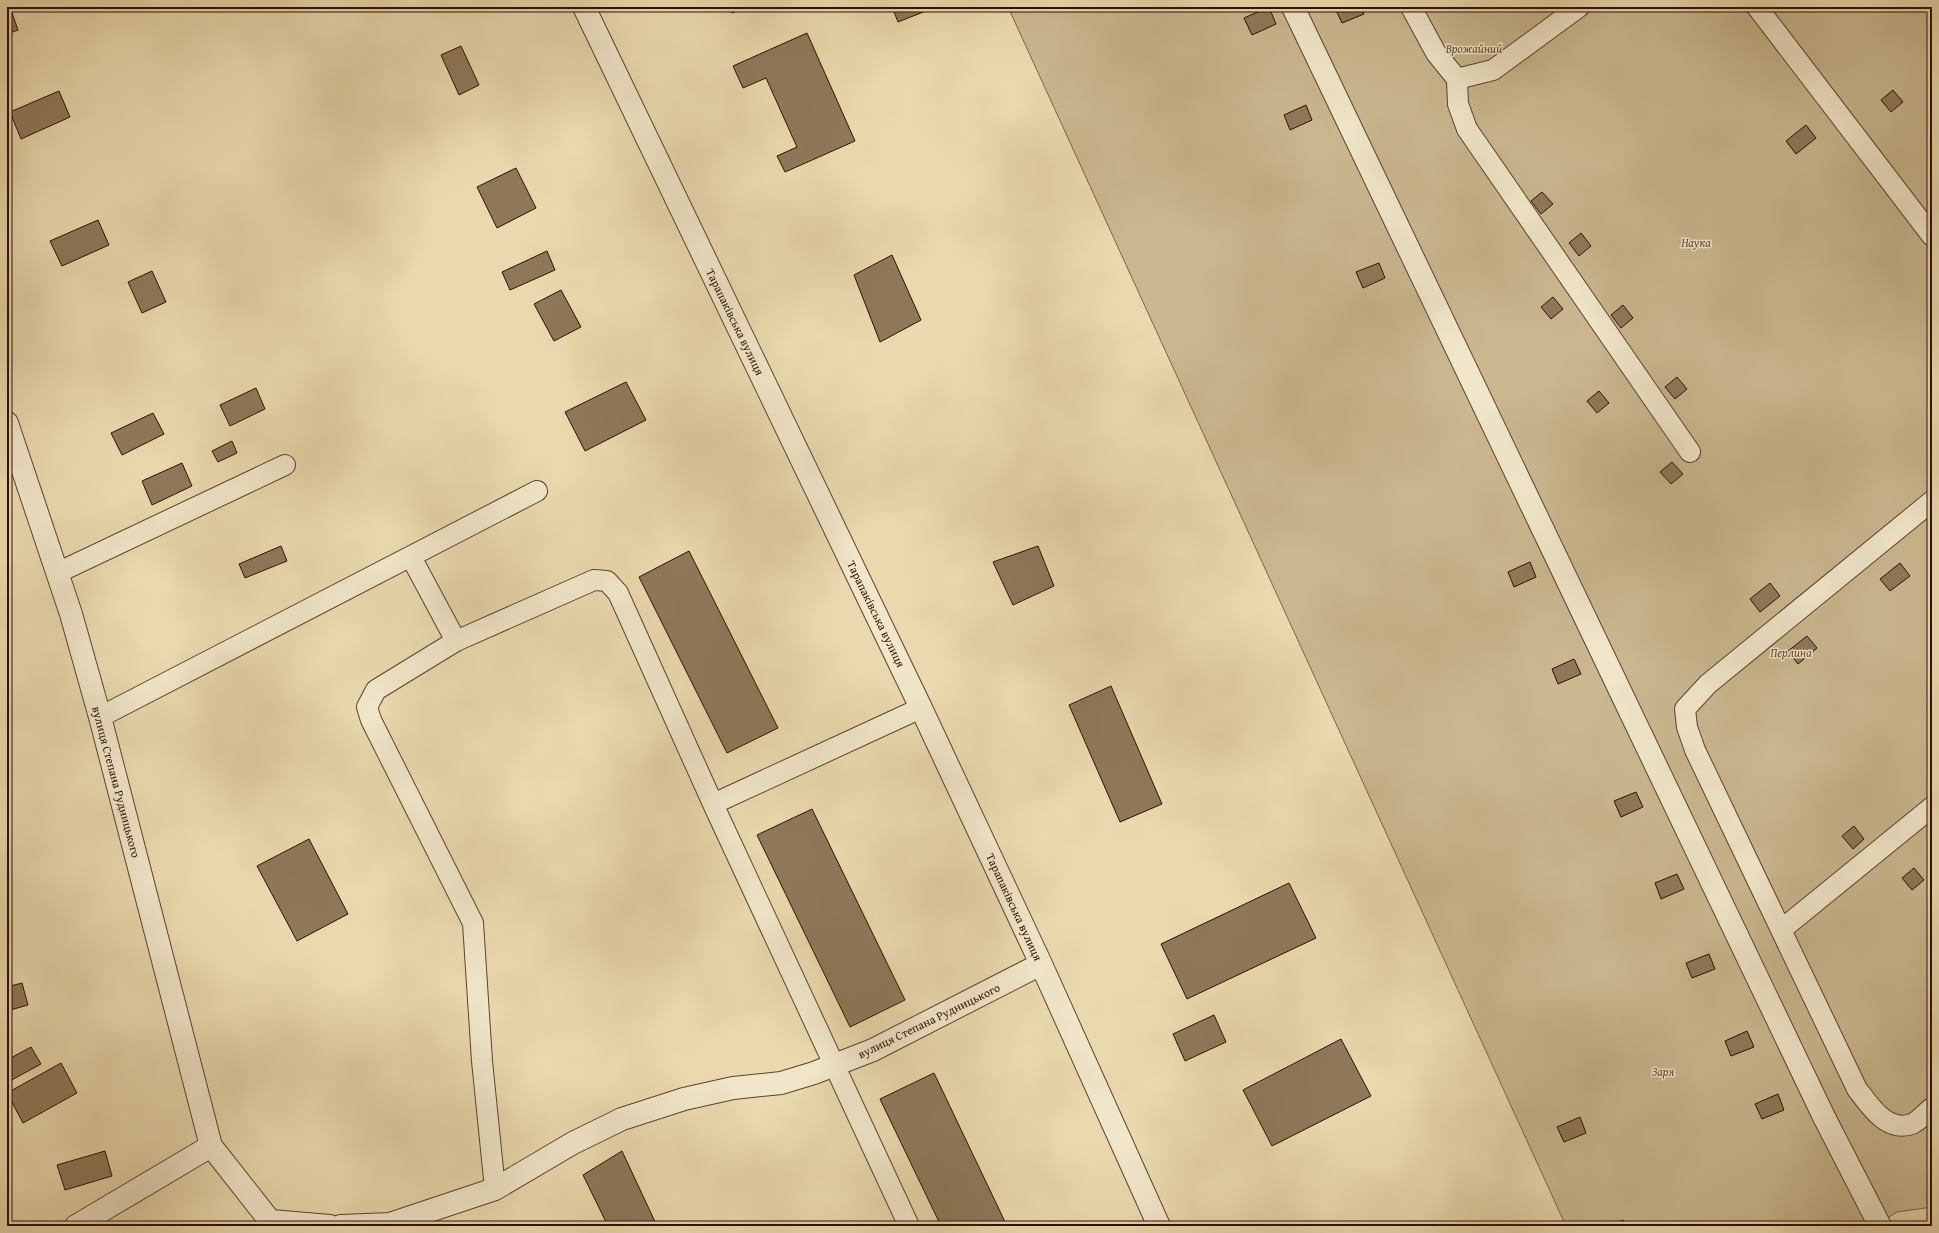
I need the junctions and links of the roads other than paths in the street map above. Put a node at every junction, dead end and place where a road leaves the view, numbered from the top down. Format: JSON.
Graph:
{"nodes":[{"id":1,"x":1293,"y":7,"type":"edge"},
{"id":2,"x":1411,"y":7,"type":"edge"},
{"id":3,"x":1579,"y":7,"type":"edge"},
{"id":4,"x":1757,"y":7,"type":"edge"},
{"id":5,"x":590,"y":9,"type":"edge"},
{"id":6,"x":1458,"y":78,"type":"junction"},
{"id":7,"x":1932,"y":236,"type":"edge"},
{"id":8,"x":7,"y":423,"type":"edge"},
{"id":9,"x":1690,"y":452,"type":"dead end"},
{"id":10,"x":285,"y":465,"type":"dead end"},
{"id":11,"x":537,"y":491,"type":"dead end"},
{"id":12,"x":1932,"y":501,"type":"edge"},
{"id":13,"x":411,"y":557,"type":"junction"},
{"id":14,"x":57,"y":573,"type":"junction"},
{"id":15,"x":456,"y":641,"type":"junction"},
{"id":16,"x":921,"y":708,"type":"junction"},
{"id":17,"x":100,"y":717,"type":"junction"},
{"id":18,"x":713,"y":804,"type":"junction"},
{"id":19,"x":1932,"y":808,"type":"edge"},
{"id":20,"x":1781,"y":930,"type":"junction"},
{"id":21,"x":1040,"y":964,"type":"junction"},
{"id":22,"x":834,"y":1066,"type":"junction"},
{"id":23,"x":1932,"y":1108,"type":"edge"},
{"id":24,"x":211,"y":1146,"type":"junction"},
{"id":25,"x":495,"y":1188,"type":"junction"},
{"id":26,"x":272,"y":1223,"type":"edge"},
{"id":27,"x":76,"y":1226,"type":"edge"},
{"id":28,"x":330,"y":1226,"type":"edge"},
{"id":29,"x":341,"y":1226,"type":"edge"},
{"id":30,"x":909,"y":1226,"type":"edge"},
{"id":31,"x":1159,"y":1226,"type":"edge"},
{"id":32,"x":1880,"y":1226,"type":"edge"}],
"edges":[{"from":1,"to":32,"type":"street"},
{"from":2,"to":6,"type":"lane"},
{"from":3,"to":6,"type":"lane"},
{"from":4,"to":7,"type":"lane"},
{"from":5,"to":16,"type":"street","name":"Тарапаківська вулиця"},
{"from":6,"to":9,"type":"lane"},
{"from":8,"to":14,"type":"street","name":"вулиця Степана Рудницького"},
{"from":10,"to":14,"type":"lane"},
{"from":11,"to":13,"type":"lane"},
{"from":12,"to":20,"type":"lane"},
{"from":13,"to":15,"type":"lane"},
{"from":13,"to":17,"type":"lane"},
{"from":14,"to":17,"type":"street","name":"вулиця Степана Рудницького"},
{"from":15,"to":18,"type":"lane"},
{"from":15,"to":25,"type":"lane"},
{"from":16,"to":18,"type":"lane"},
{"from":16,"to":21,"type":"street","name":"Тарапаківська вулиця"},
{"from":17,"to":24,"type":"street","name":"вулиця Степана Рудницького"},
{"from":18,"to":22,"type":"lane"},
{"from":19,"to":20,"type":"lane"},
{"from":20,"to":23,"type":"lane"},
{"from":21,"to":22,"type":"street","name":"вулиця Степана Рудницького"},
{"from":21,"to":31,"type":"street","name":"Тарапаківська вулиця"},
{"from":22,"to":25,"type":"street","name":"вулиця Степана Рудницького"},
{"from":22,"to":30,"type":"lane"},
{"from":24,"to":26,"type":"street","name":"вулиця Степана Рудницького"},
{"from":24,"to":27,"type":"street"},
{"from":25,"to":29,"type":"street","name":"вулиця Степана Рудницького"},
{"from":26,"to":28,"type":"street","name":"вулиця Степана Рудницького"}]}
